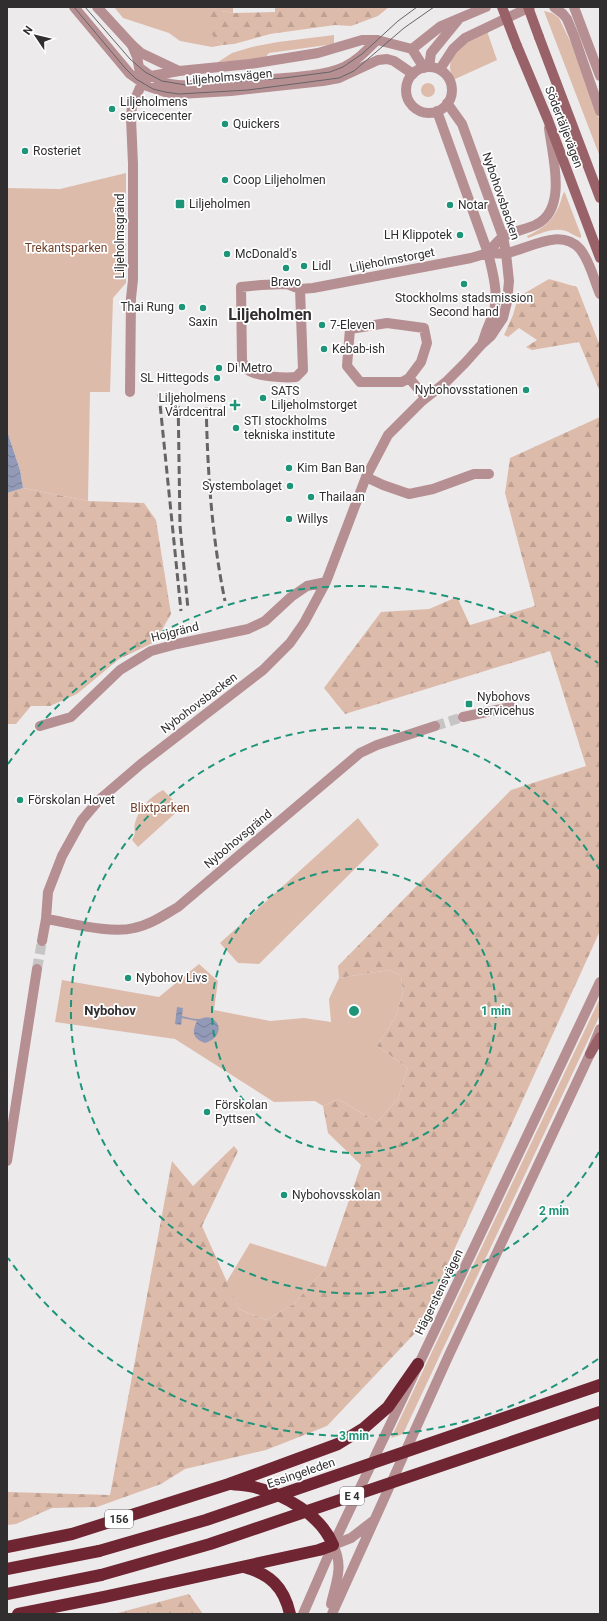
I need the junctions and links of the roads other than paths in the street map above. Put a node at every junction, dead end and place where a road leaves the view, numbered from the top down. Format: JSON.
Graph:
{"nodes":[{"id":1,"x":74,"y":7,"type":"edge"},
{"id":2,"x":486,"y":7,"type":"edge"},
{"id":3,"x":502,"y":7,"type":"edge"},
{"id":4,"x":529,"y":7,"type":"edge"},
{"id":5,"x":554,"y":7,"type":"edge"},
{"id":6,"x":574,"y":7,"type":"edge"},
{"id":7,"x":99,"y":8,"type":"edge"},
{"id":8,"x":461,"y":17,"type":"junction"},
{"id":9,"x":377,"y":40,"type":"junction"},
{"id":10,"x":132,"y":45,"type":"junction"},
{"id":11,"x":412,"y":49,"type":"junction"},
{"id":12,"x":427,"y":67,"type":"junction"},
{"id":13,"x":140,"y":68,"type":"junction"},
{"id":14,"x":440,"y":69,"type":"junction"},
{"id":15,"x":179,"y":71,"type":"junction"},
{"id":16,"x":413,"y":74,"type":"junction"},
{"id":17,"x":151,"y":76,"type":"junction"},
{"id":18,"x":600,"y":76,"type":"edge"},
{"id":19,"x":142,"y":83,"type":"junction"},
{"id":20,"x":448,"y":103,"type":"junction"},
{"id":21,"x":436,"y":111,"type":"junction"},
{"id":22,"x":600,"y":111,"type":"edge"},
{"id":23,"x":548,"y":120,"type":"junction"},
{"id":24,"x":600,"y":198,"type":"edge"},
{"id":25,"x":503,"y":237,"type":"junction"},
{"id":26,"x":488,"y":253,"type":"junction"},
{"id":27,"x":506,"y":253,"type":"junction"},
{"id":28,"x":600,"y":258,"type":"edge"},
{"id":29,"x":300,"y":289,"type":"junction"},
{"id":30,"x":600,"y":294,"type":"edge"},
{"id":31,"x":482,"y":344,"type":"junction"},
{"id":32,"x":410,"y":378,"type":"junction"},
{"id":33,"x":130,"y":392,"type":"dead end"},
{"id":34,"x":426,"y":398,"type":"junction"},
{"id":35,"x":490,"y":474,"type":"dead end"},
{"id":36,"x":366,"y":477,"type":"junction"},
{"id":37,"x":326,"y":582,"type":"junction"},
{"id":38,"x":511,"y":707,"type":"dead end"},
{"id":39,"x":463,"y":717,"type":"tunnel mouth"},
{"id":40,"x":40,"y":726,"type":"dead end"},
{"id":41,"x":434,"y":726,"type":"tunnel mouth"},
{"id":42,"x":46,"y":919,"type":"junction"},
{"id":43,"x":42,"y":941,"type":"tunnel mouth"},
{"id":44,"x":37,"y":969,"type":"tunnel mouth"},
{"id":45,"x":600,"y":982,"type":"edge"},
{"id":46,"x":600,"y":1029,"type":"edge"},
{"id":47,"x":600,"y":1037,"type":"edge"},
{"id":48,"x":590,"y":1054,"type":"junction"},
{"id":49,"x":7,"y":1161,"type":"edge"},
{"id":50,"x":418,"y":1364,"type":"junction"},
{"id":51,"x":600,"y":1386,"type":"edge"},
{"id":52,"x":600,"y":1412,"type":"edge"},
{"id":53,"x":229,"y":1484,"type":"junction"},
{"id":54,"x":375,"y":1520,"type":"junction"},
{"id":55,"x":333,"y":1545,"type":"junction"},
{"id":56,"x":7,"y":1547,"type":"edge"},
{"id":57,"x":241,"y":1567,"type":"junction"},
{"id":58,"x":7,"y":1569,"type":"edge"},
{"id":59,"x":7,"y":1594,"type":"edge"},
{"id":60,"x":18,"y":1614,"type":"edge"},
{"id":61,"x":290,"y":1614,"type":"edge"},
{"id":62,"x":303,"y":1614,"type":"edge"},
{"id":63,"x":328,"y":1614,"type":"edge"},
{"id":64,"x":332,"y":1614,"type":"edge"}],
"edges":[{"from":1,"to":19,"type":"street","name":"Liljeholmsvägen"},
{"from":2,"to":8,"type":"street"},
{"from":3,"to":23,"type":"main road","name":"Södertäljevägen","bridge":true},
{"from":4,"to":14,"type":"street"},
{"from":4,"to":24,"type":"main road","name":"Södertäljevägen","bridge":true},
{"from":5,"to":22,"type":"street"},
{"from":6,"to":18,"type":"street"},
{"from":7,"to":10,"type":"street","name":"Liljeholmsvägen"},
{"from":8,"to":11,"type":"street"},
{"from":8,"to":12,"type":"street"},
{"from":9,"to":11,"type":"street","name":"Liljeholmsvägen"},
{"from":9,"to":15,"type":"street","name":"Liljeholmsvägen"},
{"from":9,"to":17,"type":"street","name":"Liljeholmsvägen"},
{"from":10,"to":13,"type":"street"},
{"from":10,"to":15,"type":"street","name":"Liljeholmsvägen"},
{"from":11,"to":12,"type":"street"},
{"from":12,"to":14,"type":"street"},
{"from":12,"to":16,"type":"street"},
{"from":13,"to":17,"type":"street","name":"Liljeholmsvägen"},
{"from":13,"to":19,"type":"street"},
{"from":14,"to":20,"type":"street"},
{"from":15,"to":17,"type":"street","name":"Liljeholmsgränd"},
{"from":16,"to":19,"type":"street","name":"Liljeholmsvägen"},
{"from":16,"to":21,"type":"street"},
{"from":17,"to":19,"type":"street","name":"Liljeholmsgränd"},
{"from":19,"to":33,"type":"street","name":"Liljeholmsgränd"},
{"from":20,"to":21,"type":"street"},
{"from":20,"to":25,"type":"street","name":"Nybohovsbacken"},
{"from":21,"to":26,"type":"street","name":"Nybohovsbacken"},
{"from":23,"to":25,"type":"street"},
{"from":23,"to":28,"type":"main road","name":"Södertäljevägen"},
{"from":25,"to":26,"type":"street"},
{"from":25,"to":27,"type":"street","name":"Nybohovsbacken"},
{"from":26,"to":27,"type":"street","name":"Liljeholmstorget"},
{"from":26,"to":29,"type":"street","name":"Liljeholmstorget"},
{"from":26,"to":31,"type":"street","name":"Nybohovsbacken"},
{"from":27,"to":30,"type":"street","name":"Liljeholmstorget"},
{"from":27,"to":31,"type":"street","name":"Nybohovsbacken"},
{"from":29,"to":29,"type":"street","name":"Liljeholmstorget"},
{"from":31,"to":34,"type":"street","name":"Nybohovsbacken"},
{"from":32,"to":32,"type":"street"},
{"from":32,"to":34,"type":"street"},
{"from":34,"to":36,"type":"street","name":"Nybohovsbacken"},
{"from":35,"to":36,"type":"street"},
{"from":36,"to":37,"type":"street","name":"Nybohovsbacken"},
{"from":37,"to":40,"type":"street","name":"Hojgränd"},
{"from":37,"to":42,"type":"street","name":"Nybohovsbacken"},
{"from":38,"to":39,"type":"street"},
{"from":41,"to":42,"type":"street","name":"Nybohovsgränd"},
{"from":42,"to":43,"type":"street","name":"Nybohovsbacken"},
{"from":44,"to":49,"type":"street"},
{"from":45,"to":50,"type":"street","name":"Hägerstensvägen"},
{"from":46,"to":48,"type":"street"},
{"from":47,"to":48,"type":"main road"},
{"from":48,"to":54,"type":"street"},
{"from":50,"to":53,"type":"highway","number":"156"},
{"from":50,"to":55,"type":"street","name":"Hägerstensvägen"},
{"from":51,"to":58,"type":"highway","name":"Essingeleden","number":"E 4","bridge":true},
{"from":52,"to":59,"type":"highway","number":"E 4","bridge":true},
{"from":53,"to":55,"type":"highway","number":"156"},
{"from":53,"to":56,"type":"highway","number":"156"},
{"from":54,"to":55,"type":"street"},
{"from":54,"to":64,"type":"street"},
{"from":55,"to":57,"type":"highway"},
{"from":55,"to":62,"type":"street","name":"Hägerstensvägen"},
{"from":55,"to":63,"type":"street"},
{"from":57,"to":60,"type":"highway"},
{"from":57,"to":61,"type":"highway"}]}
